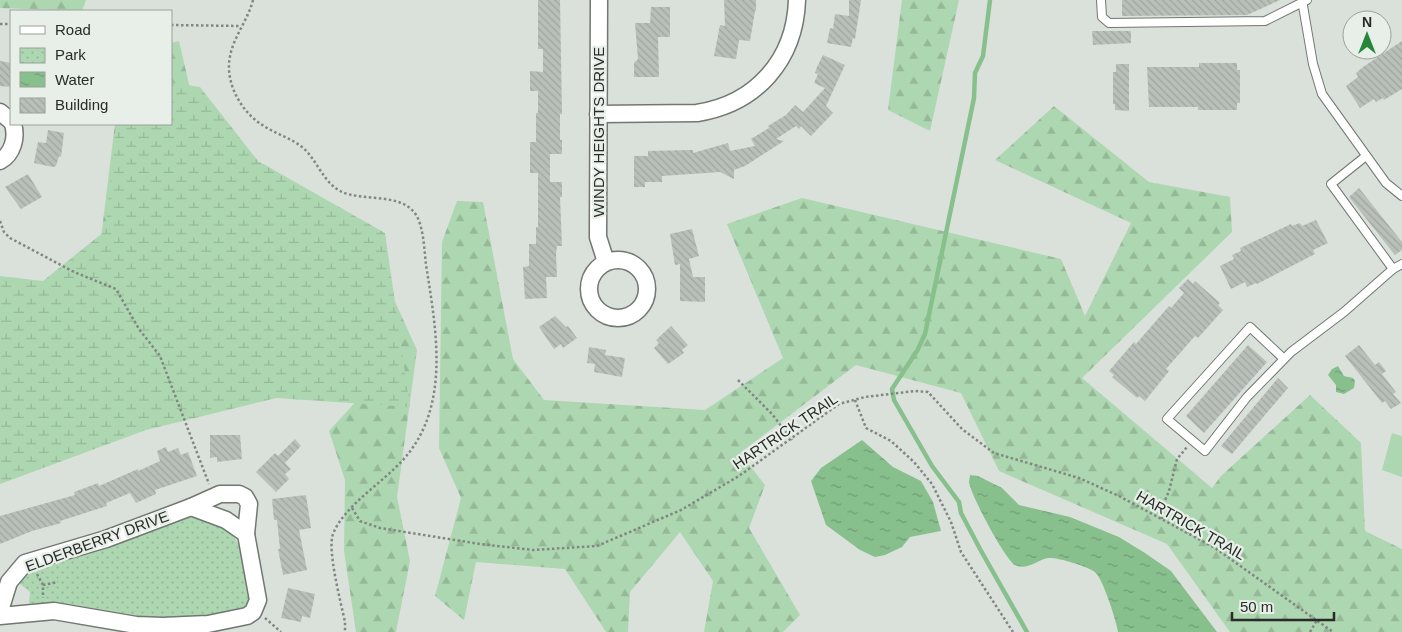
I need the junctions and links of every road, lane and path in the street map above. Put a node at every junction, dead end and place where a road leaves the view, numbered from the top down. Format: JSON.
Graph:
{"nodes":[{"id":1,"x":253,"y":0,"type":"edge"},
{"id":2,"x":598,"y":0,"type":"edge"},
{"id":3,"x":797,"y":0,"type":"edge"},
{"id":4,"x":1101,"y":0,"type":"edge"},
{"id":5,"x":1304,"y":1,"type":"edge"},
{"id":6,"x":172,"y":25,"type":"edge"},
{"id":7,"x":241,"y":26,"type":"junction"},
{"id":8,"x":0,"y":112,"type":"edge"},
{"id":9,"x":598,"y":114,"type":"junction"},
{"id":10,"x":10,"y":120,"type":"edge"},
{"id":11,"x":12,"y":125,"type":"edge"},
{"id":12,"x":1366,"y":156,"type":"junction"},
{"id":13,"x":0,"y":161,"type":"edge"},
{"id":14,"x":1402,"y":196,"type":"edge"},
{"id":15,"x":0,"y":221,"type":"edge"},
{"id":16,"x":606,"y":262,"type":"dead end"},
{"id":17,"x":1402,"y":264,"type":"edge"},
{"id":18,"x":1393,"y":269,"type":"junction"},
{"id":19,"x":1284,"y":359,"type":"junction"},
{"id":20,"x":738,"y":380,"type":"dead end"},
{"id":21,"x":855,"y":400,"type":"junction"},
{"id":22,"x":792,"y":440,"type":"junction"},
{"id":23,"x":1192,"y":440,"type":"junction"},
{"id":24,"x":214,"y":497,"type":"junction"},
{"id":25,"x":191,"y":507,"type":"junction"},
{"id":26,"x":352,"y":508,"type":"junction"},
{"id":27,"x":1162,"y":519,"type":"junction"},
{"id":28,"x":246,"y":534,"type":"junction"},
{"id":29,"x":32,"y":560,"type":"junction"},
{"id":30,"x":58,"y":582,"type":"dead end"},
{"id":31,"x":43,"y":585,"type":"junction"},
{"id":32,"x":0,"y":611,"type":"edge"},
{"id":33,"x":44,"y":611,"type":"junction"},
{"id":34,"x":0,"y":616,"type":"edge"},
{"id":35,"x":264,"y":618,"type":"dead end"},
{"id":36,"x":1316,"y":620,"type":"junction"},
{"id":37,"x":281,"y":632,"type":"edge"},
{"id":38,"x":345,"y":632,"type":"edge"},
{"id":39,"x":1013,"y":632,"type":"edge"},
{"id":40,"x":1310,"y":632,"type":"edge"},
{"id":41,"x":1334,"y":632,"type":"edge"}],
"edges":[{"from":1,"to":7,"type":"path"},
{"from":2,"to":9,"type":"street","name":"WINDY HEIGHTS DRIVE"},
{"from":3,"to":9,"type":"street"},
{"from":4,"to":5,"type":"lane"},
{"from":5,"to":12,"type":"lane"},
{"from":6,"to":7,"type":"path"},
{"from":7,"to":26,"type":"path"},
{"from":8,"to":10,"type":"street"},
{"from":9,"to":16,"type":"street","name":"WINDY HEIGHTS DRIVE"},
{"from":11,"to":13,"type":"street"},
{"from":12,"to":14,"type":"lane"},
{"from":12,"to":18,"type":"lane"},
{"from":15,"to":24,"type":"path"},
{"from":17,"to":18,"type":"lane"},
{"from":18,"to":19,"type":"lane"},
{"from":19,"to":23,"type":"lane"},
{"from":19,"to":23,"type":"lane"},
{"from":20,"to":22,"type":"path"},
{"from":21,"to":22,"type":"path","name":"HARTRICK TRAIL"},
{"from":21,"to":27,"type":"path","name":"HARTRICK TRAIL"},
{"from":21,"to":39,"type":"path"},
{"from":22,"to":26,"type":"path","name":"HARTRICK TRAIL"},
{"from":23,"to":27,"type":"path"},
{"from":24,"to":25,"type":"street","name":"ELDERBERRY DRIVE"},
{"from":24,"to":28,"type":"street","name":"ELDERBERRY DRIVE"},
{"from":25,"to":28,"type":"street"},
{"from":25,"to":29,"type":"street","name":"ELDERBERRY DRIVE"},
{"from":26,"to":38,"type":"path"},
{"from":27,"to":36,"type":"path","name":"HARTRICK TRAIL"},
{"from":28,"to":33,"type":"street","name":"ELDERBERRY DRIVE"},
{"from":29,"to":31,"type":"path"},
{"from":29,"to":32,"type":"street","name":"ELDERBERRY DRIVE"},
{"from":30,"to":31,"type":"path"},
{"from":31,"to":33,"type":"path"},
{"from":33,"to":34,"type":"street","name":"ELDERBERRY DRIVE"},
{"from":35,"to":37,"type":"path"},
{"from":36,"to":40,"type":"path"},
{"from":36,"to":41,"type":"path","name":"HARTRICK TRAIL"}]}
